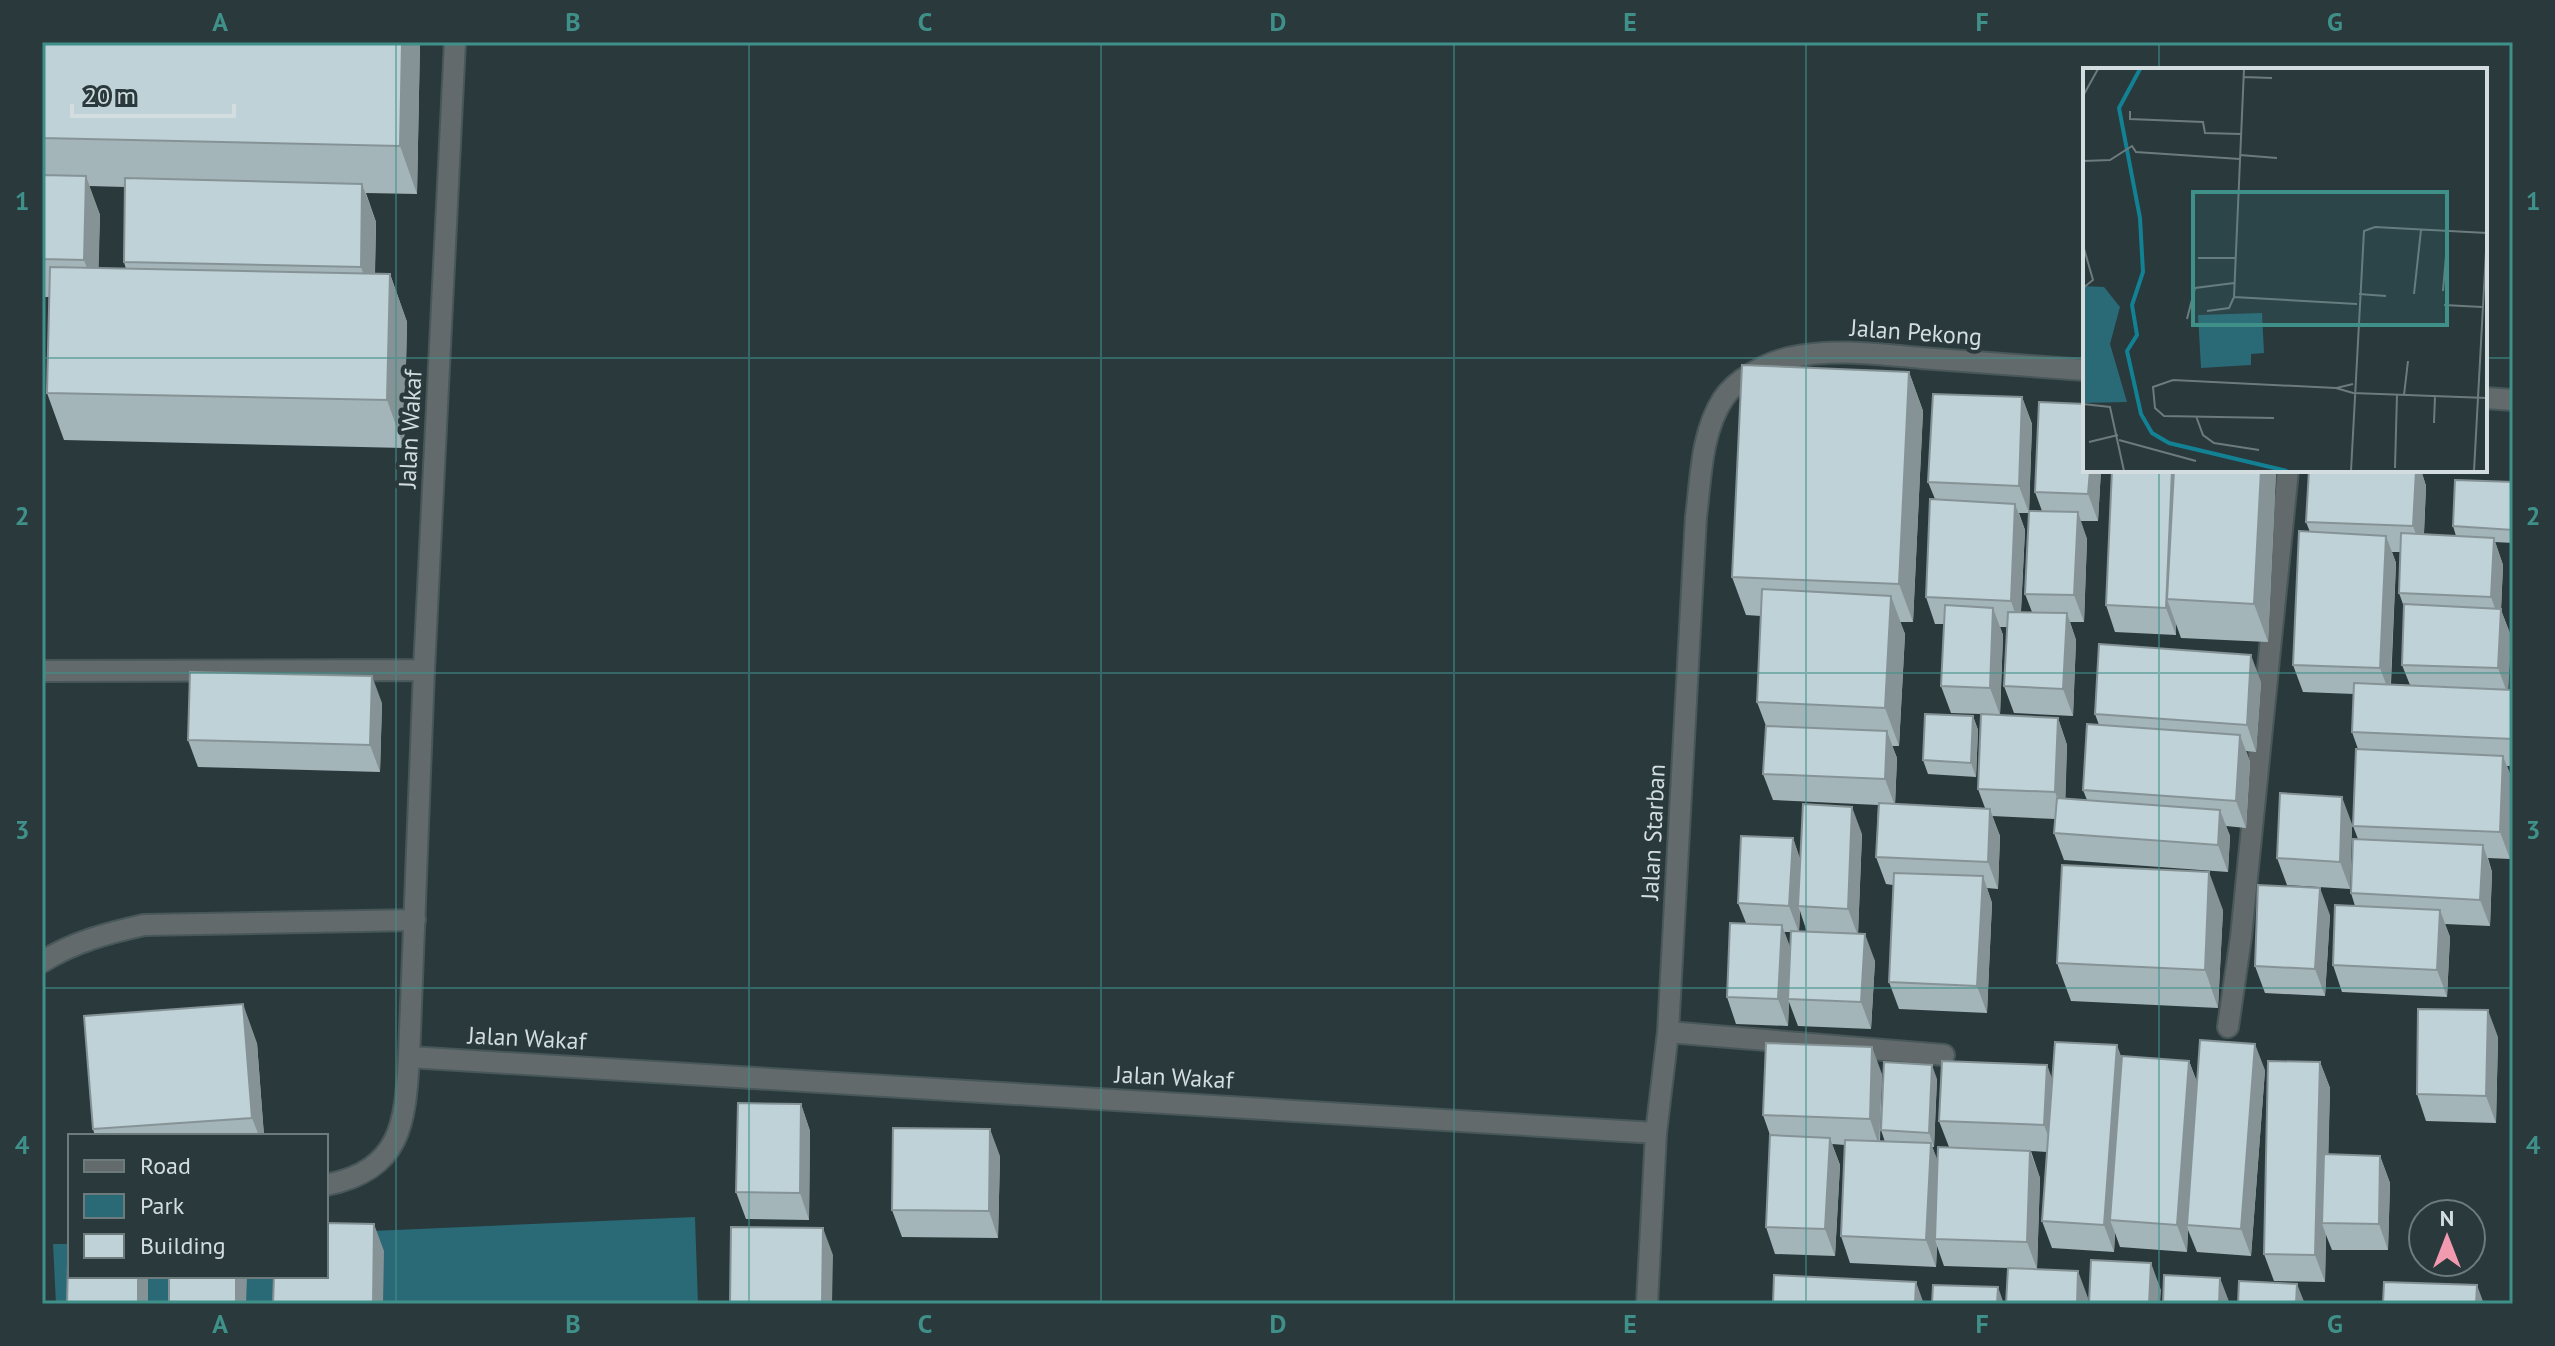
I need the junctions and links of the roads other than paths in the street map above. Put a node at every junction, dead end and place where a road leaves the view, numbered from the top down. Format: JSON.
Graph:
{"nodes":[{"id":1,"x":455,"y":42,"type":"edge"},
{"id":2,"x":2083,"y":370,"type":"edge"},
{"id":3,"x":1747,"y":377,"type":"joint"},
{"id":4,"x":2487,"y":398,"type":"edge"},
{"id":5,"x":2513,"y":400,"type":"edge"},
{"id":6,"x":2288,"y":472,"type":"edge"},
{"id":7,"x":424,"y":670,"type":"junction"},
{"id":8,"x":45,"y":671,"type":"dead end"},
{"id":9,"x":415,"y":920,"type":"junction"},
{"id":10,"x":42,"y":962,"type":"edge"},
{"id":11,"x":2228,"y":1027,"type":"dead end"},
{"id":12,"x":1668,"y":1032,"type":"junction"},
{"id":13,"x":1944,"y":1055,"type":"dead end"},
{"id":14,"x":409,"y":1057,"type":"junction"},
{"id":15,"x":1656,"y":1133,"type":"junction"},
{"id":16,"x":328,"y":1184,"type":"edge"},
{"id":17,"x":1647,"y":1304,"type":"edge"}],
"edges":[{"from":1,"to":7,"type":"street","name":"Jalan Wakaf"},
{"from":2,"to":3,"type":"street","name":"Jalan Pekong"},
{"from":3,"to":12,"type":"street","name":"Jalan Starban"},
{"from":4,"to":5,"type":"street"},
{"from":6,"to":11,"type":"street"},
{"from":7,"to":8,"type":"street"},
{"from":7,"to":9,"type":"street","name":"Jalan Wakaf"},
{"from":9,"to":10,"type":"street"},
{"from":9,"to":14,"type":"street","name":"Jalan Wakaf"},
{"from":12,"to":13,"type":"street"},
{"from":12,"to":15,"type":"street","name":"Jalan Starban"},
{"from":14,"to":15,"type":"street","name":"Jalan Wakaf"},
{"from":14,"to":16,"type":"street"},
{"from":15,"to":17,"type":"street","name":"Jalan Starban"}]}
